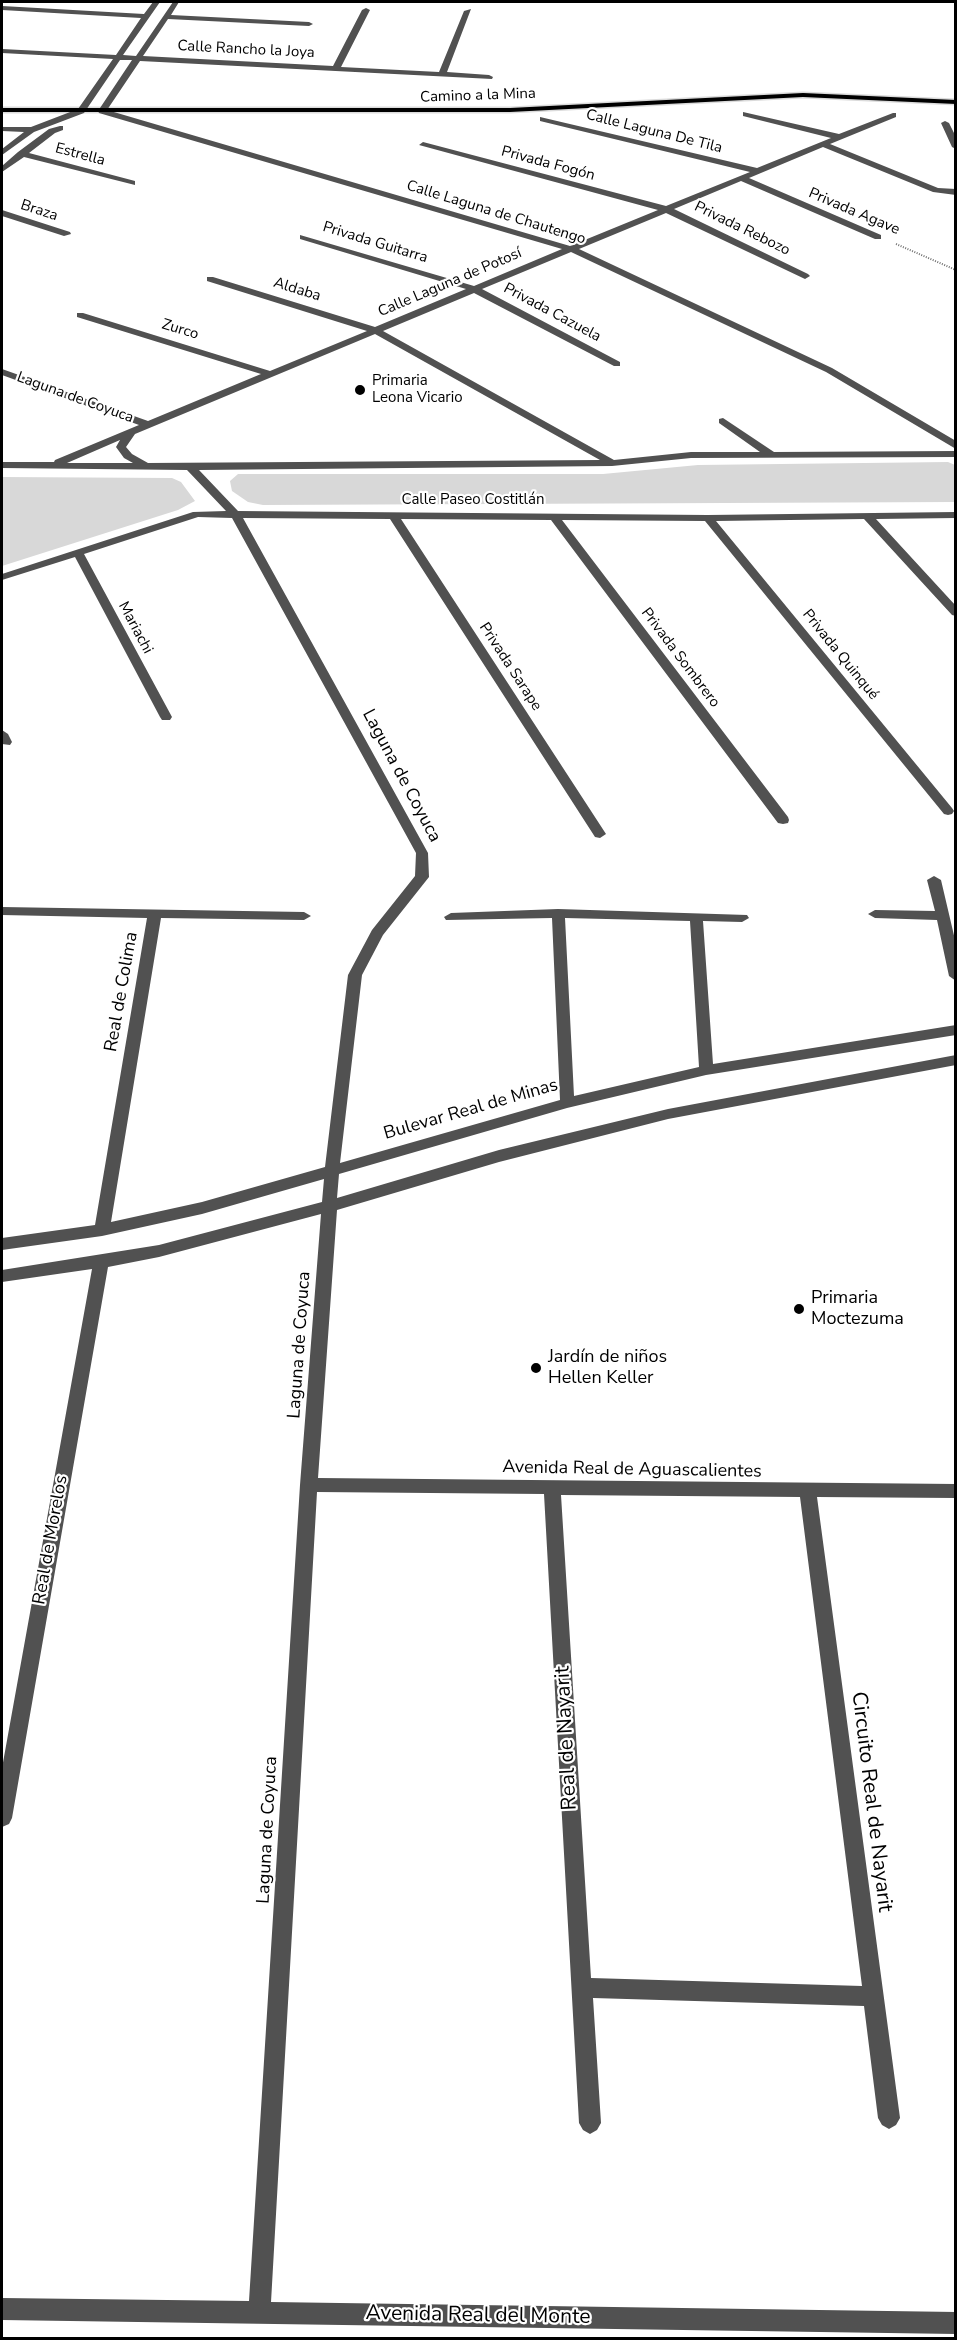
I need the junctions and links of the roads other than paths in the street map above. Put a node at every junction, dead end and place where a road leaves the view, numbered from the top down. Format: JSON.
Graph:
{"nodes":[{"id":1,"x":156,"y":2,"type":"edge"},
{"id":2,"x":176,"y":2,"type":"edge"},
{"id":3,"x":2,"y":8,"type":"edge"},
{"id":4,"x":366,"y":10,"type":"dead end"},
{"id":5,"x":468,"y":11,"type":"dead end"},
{"id":6,"x":147,"y":16,"type":"junction"},
{"id":7,"x":167,"y":17,"type":"junction"},
{"id":8,"x":309,"y":24,"type":"dead end"},
{"id":9,"x":2,"y":51,"type":"edge"},
{"id":10,"x":119,"y":57,"type":"junction"},
{"id":11,"x":139,"y":58,"type":"junction"},
{"id":12,"x":336,"y":69,"type":"junction"},
{"id":13,"x":442,"y":75,"type":"junction"},
{"id":14,"x":489,"y":77,"type":"dead end"},
{"id":15,"x":956,"y":102,"type":"edge"},
{"id":16,"x":2,"y":110,"type":"edge"},
{"id":17,"x":81,"y":111,"type":"junction"},
{"id":18,"x":102,"y":111,"type":"junction"},
{"id":19,"x":746,"y":114,"type":"dead end"},
{"id":20,"x":893,"y":115,"type":"dead end"},
{"id":21,"x":543,"y":119,"type":"dead end"},
{"id":22,"x":945,"y":123,"type":"dead end"},
{"id":23,"x":2,"y":129,"type":"edge"},
{"id":24,"x":32,"y":130,"type":"junction"},
{"id":25,"x":52,"y":131,"type":"junction"},
{"id":26,"x":838,"y":137,"type":"junction"},
{"id":27,"x":822,"y":144,"type":"junction"},
{"id":28,"x":423,"y":145,"type":"dead end"},
{"id":29,"x":956,"y":147,"type":"edge"},
{"id":30,"x":2,"y":153,"type":"edge"},
{"id":31,"x":21,"y":154,"type":"junction"},
{"id":32,"x":2,"y":170,"type":"edge"},
{"id":33,"x":758,"y":171,"type":"junction"},
{"id":34,"x":741,"y":178,"type":"junction"},
{"id":35,"x":132,"y":183,"type":"dead end"},
{"id":36,"x":956,"y":192,"type":"edge"},
{"id":37,"x":666,"y":209,"type":"junction"},
{"id":38,"x":2,"y":213,"type":"edge"},
{"id":39,"x":67,"y":234,"type":"dead end"},
{"id":40,"x":303,"y":237,"type":"dead end"},
{"id":41,"x":878,"y":237,"type":"road end"},
{"id":42,"x":571,"y":249,"type":"junction"},
{"id":43,"x":805,"y":276,"type":"dead end"},
{"id":44,"x":210,"y":279,"type":"dead end"},
{"id":45,"x":474,"y":289,"type":"junction"},
{"id":46,"x":80,"y":315,"type":"dead end"},
{"id":47,"x":375,"y":330,"type":"junction"},
{"id":48,"x":617,"y":364,"type":"dead end"},
{"id":49,"x":2,"y":372,"type":"edge"},
{"id":50,"x":271,"y":374,"type":"junction"},
{"id":51,"x":723,"y":421,"type":"dead end"},
{"id":52,"x":149,"y":424,"type":"junction"},
{"id":53,"x":131,"y":432,"type":"junction"},
{"id":54,"x":956,"y":446,"type":"edge"},
{"id":55,"x":956,"y":454,"type":"edge"},
{"id":56,"x":772,"y":455,"type":"junction"},
{"id":57,"x":612,"y":463,"type":"junction"},
{"id":58,"x":2,"y":465,"type":"edge"},
{"id":59,"x":51,"y":465,"type":"junction"},
{"id":60,"x":144,"y":465,"type":"junction"},
{"id":61,"x":190,"y":467,"type":"junction"},
{"id":62,"x":236,"y":515,"type":"junction"},
{"id":63,"x":553,"y":515,"type":"junction"},
{"id":64,"x":394,"y":516,"type":"junction"},
{"id":65,"x":867,"y":516,"type":"junction"},
{"id":66,"x":956,"y":516,"type":"edge"},
{"id":67,"x":708,"y":518,"type":"junction"},
{"id":68,"x":78,"y":553,"type":"junction"},
{"id":69,"x":2,"y":577,"type":"edge"},
{"id":70,"x":956,"y":613,"type":"edge"},
{"id":71,"x":166,"y":717,"type":"dead end"},
{"id":72,"x":948,"y":811,"type":"dead end"},
{"id":73,"x":783,"y":820,"type":"dead end"},
{"id":74,"x":600,"y":834,"type":"dead end"},
{"id":75,"x":934,"y":880,"type":"dead end"},
{"id":76,"x":2,"y":911,"type":"edge"},
{"id":77,"x":155,"y":912,"type":"junction"},
{"id":78,"x":558,"y":913,"type":"junction"},
{"id":79,"x":875,"y":914,"type":"dead end"},
{"id":80,"x":304,"y":916,"type":"dead end"},
{"id":81,"x":942,"y":916,"type":"junction"},
{"id":82,"x":451,"y":917,"type":"dead end"},
{"id":83,"x":696,"y":917,"type":"junction"},
{"id":84,"x":742,"y":918,"type":"dead end"},
{"id":85,"x":956,"y":976,"type":"edge"},
{"id":86,"x":956,"y":1030,"type":"edge"},
{"id":87,"x":956,"y":1060,"type":"edge"},
{"id":88,"x":706,"y":1070,"type":"junction"},
{"id":89,"x":567,"y":1103,"type":"junction"},
{"id":90,"x":332,"y":1169,"type":"junction"},
{"id":91,"x":330,"y":1206,"type":"junction"},
{"id":92,"x":102,"y":1230,"type":"junction"},
{"id":93,"x":2,"y":1244,"type":"edge"},
{"id":94,"x":101,"y":1262,"type":"junction"},
{"id":95,"x":2,"y":1276,"type":"edge"},
{"id":96,"x":309,"y":1485,"type":"junction"},
{"id":97,"x":552,"y":1488,"type":"junction"},
{"id":98,"x":808,"y":1491,"type":"junction"},
{"id":99,"x":956,"y":1491,"type":"edge"},
{"id":100,"x":2,"y":1818,"type":"edge"},
{"id":101,"x":582,"y":1988,"type":"junction"},
{"id":102,"x":874,"y":1996,"type":"junction"},
{"id":103,"x":889,"y":2118,"type":"dead end"},
{"id":104,"x":590,"y":2123,"type":"dead end"},
{"id":105,"x":2,"y":2309,"type":"edge"},
{"id":106,"x":259,"y":2313,"type":"junction"},
{"id":107,"x":956,"y":2324,"type":"edge"}],
"edges":[{"from":1,"to":6,"type":"street"},
{"from":2,"to":7,"type":"street"},
{"from":3,"to":6,"type":"street"},
{"from":4,"to":12,"type":"street"},
{"from":5,"to":13,"type":"street"},
{"from":6,"to":10,"type":"street"},
{"from":7,"to":8,"type":"street"},
{"from":7,"to":11,"type":"street"},
{"from":9,"to":10,"type":"street","name":"Calle Rancho la Joya"},
{"from":10,"to":11,"type":"street","name":"Calle Rancho la Joya"},
{"from":10,"to":17,"type":"street"},
{"from":11,"to":12,"type":"street","name":"Calle Rancho la Joya"},
{"from":11,"to":18,"type":"street"},
{"from":12,"to":13,"type":"street","name":"Calle Rancho la Joya"},
{"from":13,"to":14,"type":"street","name":"Calle Rancho la Joya"},
{"from":15,"to":18,"type":"main road","name":"Camino a la Mina"},
{"from":16,"to":17,"type":"main road","name":"Camino a la Mina"},
{"from":17,"to":18,"type":"main road","name":"Camino a la Mina"},
{"from":17,"to":24,"type":"street"},
{"from":18,"to":25,"type":"street"},
{"from":18,"to":42,"type":"street","name":"Calle Laguna de Chautengo"},
{"from":19,"to":26,"type":"street"},
{"from":20,"to":26,"type":"street","name":"Calle Laguna de Potosí"},
{"from":21,"to":33,"type":"street","name":"Calle Laguna De Tila"},
{"from":22,"to":29,"type":"street"},
{"from":23,"to":24,"type":"street"},
{"from":24,"to":25,"type":"street"},
{"from":24,"to":30,"type":"street"},
{"from":25,"to":31,"type":"street"},
{"from":26,"to":27,"type":"street","name":"Calle Laguna de Potosí"},
{"from":27,"to":33,"type":"street","name":"Calle Laguna de Potosí"},
{"from":27,"to":36,"type":"street"},
{"from":28,"to":37,"type":"street","name":"Privada Fogón"},
{"from":31,"to":32,"type":"street"},
{"from":31,"to":35,"type":"street","name":"Estrella"},
{"from":33,"to":34,"type":"street","name":"Calle Laguna de Potosí"},
{"from":34,"to":37,"type":"street","name":"Calle Laguna de Potosí"},
{"from":34,"to":41,"type":"street","name":"Privada Agave"},
{"from":37,"to":42,"type":"street","name":"Calle Laguna de Potosí"},
{"from":37,"to":43,"type":"street","name":"Privada Rebozo"},
{"from":38,"to":39,"type":"street","name":"Braza"},
{"from":40,"to":45,"type":"street","name":"Privada Guitarra"},
{"from":42,"to":45,"type":"street","name":"Calle Laguna de Potosí"},
{"from":42,"to":54,"type":"street","name":"Calle Laguna de Chautengo"},
{"from":44,"to":47,"type":"street","name":"Aldaba"},
{"from":45,"to":47,"type":"street","name":"Calle Laguna de Potosí"},
{"from":45,"to":48,"type":"street","name":"Privada Cazuela"},
{"from":46,"to":50,"type":"street","name":"Zurco"},
{"from":47,"to":50,"type":"street","name":"Calle Laguna de Potosí"},
{"from":47,"to":57,"type":"street","name":"Aldaba"},
{"from":49,"to":52,"type":"street","name":"Laguna de Coyuca"},
{"from":50,"to":52,"type":"street","name":"Calle Laguna de Potosí"},
{"from":51,"to":56,"type":"street"},
{"from":52,"to":53,"type":"street","name":"Calle Laguna de Potosí"},
{"from":53,"to":59,"type":"street","name":"Calle Laguna de Potosí"},
{"from":53,"to":60,"type":"street"},
{"from":55,"to":56,"type":"street","name":"Calle Paseo Costitlán"},
{"from":56,"to":57,"type":"street","name":"Calle Paseo Costitlán"},
{"from":57,"to":61,"type":"street","name":"Calle Paseo Costitlán"},
{"from":58,"to":59,"type":"street","name":"Calle Paseo Costitlán"},
{"from":59,"to":60,"type":"street","name":"Calle Paseo Costitlán"},
{"from":60,"to":61,"type":"street","name":"Calle Paseo Costitlán"},
{"from":61,"to":62,"type":"street","name":"Laguna de Coyuca"},
{"from":62,"to":64,"type":"street","name":"Calle Paseo Costitlán"},
{"from":62,"to":68,"type":"street","name":"Calle Paseo Costitlán"},
{"from":62,"to":90,"type":"street","name":"Laguna de Coyuca"},
{"from":63,"to":64,"type":"street","name":"Calle Paseo Costitlán"},
{"from":63,"to":67,"type":"street","name":"Calle Paseo Costitlán"},
{"from":63,"to":73,"type":"street","name":"Privada Sombrero"},
{"from":64,"to":74,"type":"street","name":"Privada Sarape"},
{"from":65,"to":66,"type":"street","name":"Calle Paseo Costitlán"},
{"from":65,"to":67,"type":"street","name":"Calle Paseo Costitlán"},
{"from":65,"to":70,"type":"street"},
{"from":67,"to":72,"type":"street","name":"Privada Quinqué"},
{"from":68,"to":69,"type":"street","name":"Calle Paseo Costitlán"},
{"from":68,"to":71,"type":"street","name":"Mariachi"},
{"from":75,"to":81,"type":"street"},
{"from":76,"to":77,"type":"street","name":"Real de Colima"},
{"from":77,"to":80,"type":"street"},
{"from":77,"to":92,"type":"street","name":"Real de Colima"},
{"from":78,"to":82,"type":"street"},
{"from":78,"to":83,"type":"street"},
{"from":78,"to":89,"type":"street"},
{"from":79,"to":81,"type":"street"},
{"from":81,"to":85,"type":"street"},
{"from":83,"to":84,"type":"street"},
{"from":83,"to":88,"type":"street"},
{"from":86,"to":88,"type":"street","name":"Bulevar Real de Minas"},
{"from":87,"to":91,"type":"street"},
{"from":88,"to":89,"type":"street","name":"Bulevar Real de Minas"},
{"from":89,"to":90,"type":"street","name":"Bulevar Real de Minas"},
{"from":90,"to":91,"type":"street","name":"Laguna de Coyuca"},
{"from":90,"to":92,"type":"street","name":"Bulevar Real de Minas"},
{"from":91,"to":94,"type":"street"},
{"from":91,"to":96,"type":"street","name":"Laguna de Coyuca"},
{"from":92,"to":93,"type":"street","name":"Bulevar Real de Minas"},
{"from":94,"to":95,"type":"street"},
{"from":94,"to":100,"type":"street","name":"Real de Morelos"},
{"from":96,"to":97,"type":"street","name":"Avenida Real de Aguascalientes"},
{"from":96,"to":106,"type":"street","name":"Laguna de Coyuca"},
{"from":97,"to":98,"type":"street","name":"Avenida Real de Aguascalientes"},
{"from":97,"to":101,"type":"street","name":"Real de Nayarit"},
{"from":98,"to":99,"type":"street","name":"Avenida Real de Aguascalientes"},
{"from":98,"to":102,"type":"street","name":"Circuito Real de Nayarit"},
{"from":101,"to":102,"type":"street"},
{"from":101,"to":104,"type":"street","name":"Real de Nayarit"},
{"from":102,"to":103,"type":"street","name":"Circuito Real de Nayarit"},
{"from":105,"to":106,"type":"street","name":"Avenida Real del Monte"},
{"from":106,"to":107,"type":"street","name":"Avenida Real del Monte"}]}
